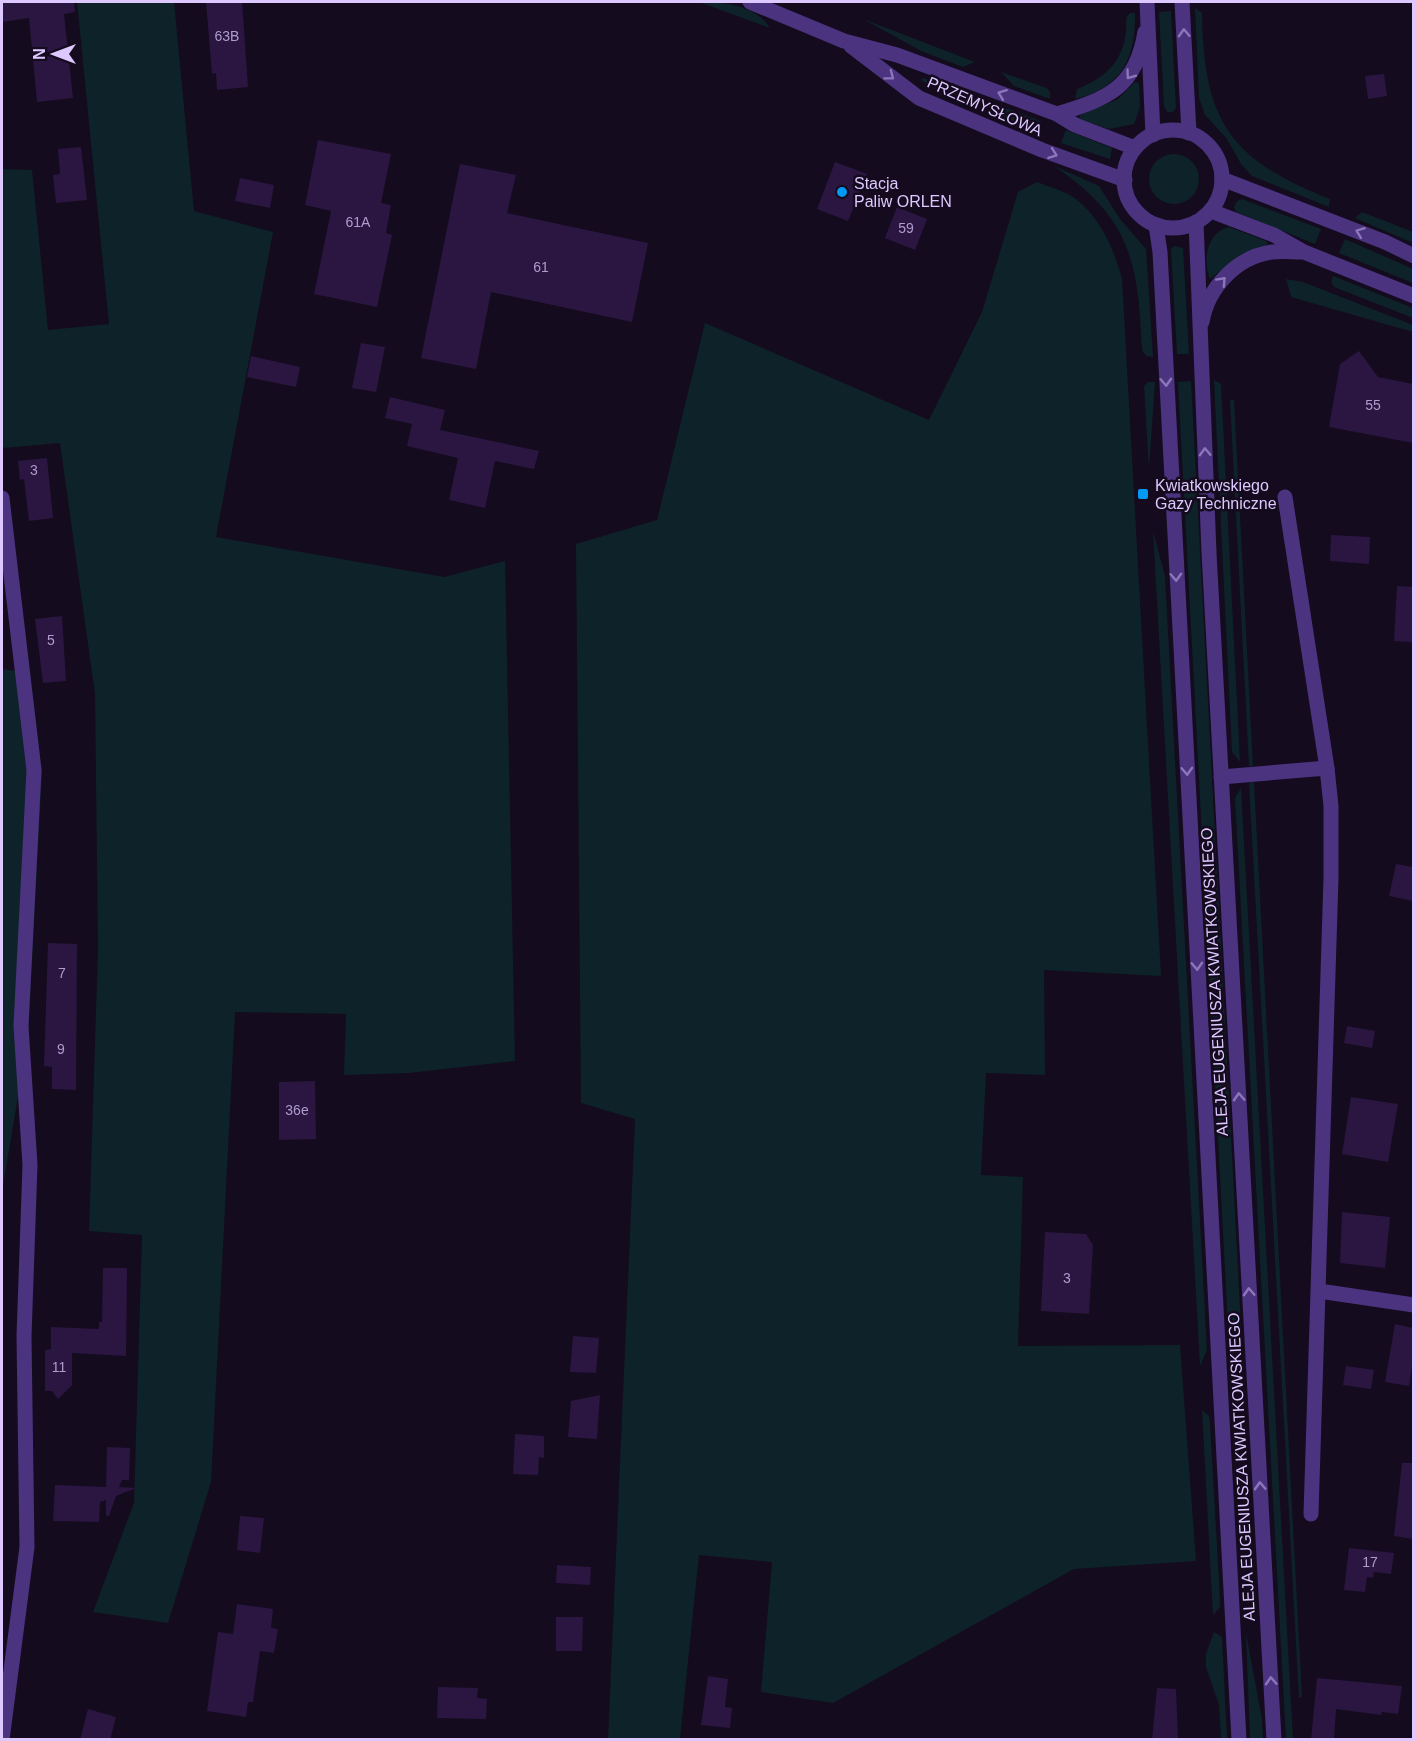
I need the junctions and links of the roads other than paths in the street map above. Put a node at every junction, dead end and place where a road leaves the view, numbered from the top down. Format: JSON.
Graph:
{"nodes":[{"id":1,"x":750,"y":2,"type":"edge"},
{"id":2,"x":1147,"y":2,"type":"edge"},
{"id":3,"x":1182,"y":2,"type":"edge"},
{"id":4,"x":1147,"y":20,"type":"junction"},
{"id":5,"x":844,"y":41,"type":"junction"},
{"id":6,"x":1056,"y":114,"type":"junction"},
{"id":7,"x":1190,"y":133,"type":"junction"},
{"id":8,"x":1153,"y":135,"type":"junction"},
{"id":9,"x":1136,"y":148,"type":"junction"},
{"id":10,"x":1222,"y":179,"type":"junction"},
{"id":11,"x":1125,"y":180,"type":"junction"},
{"id":12,"x":1211,"y":211,"type":"junction"},
{"id":13,"x":1196,"y":222,"type":"junction"},
{"id":14,"x":1156,"y":225,"type":"junction"},
{"id":15,"x":1304,"y":252,"type":"junction"},
{"id":16,"x":1413,"y":256,"type":"edge"},
{"id":17,"x":1413,"y":296,"type":"edge"},
{"id":18,"x":1200,"y":333,"type":"junction"},
{"id":19,"x":1285,"y":497,"type":"dead end"},
{"id":20,"x":2,"y":498,"type":"edge"},
{"id":21,"x":1327,"y":768,"type":"junction"},
{"id":22,"x":1221,"y":777,"type":"junction"},
{"id":23,"x":1319,"y":1291,"type":"junction"},
{"id":24,"x":1413,"y":1305,"type":"edge"},
{"id":25,"x":1311,"y":1514,"type":"dead end"},
{"id":26,"x":3,"y":1740,"type":"edge"},
{"id":27,"x":1239,"y":1740,"type":"edge"},
{"id":28,"x":1274,"y":1740,"type":"edge"}],
"edges":[{"from":1,"to":5,"type":"street","name":"PRZEMYSŁOWA"},
{"from":2,"to":4,"type":"street"},
{"from":7,"to":3,"type":"street","one_way":true},
{"from":4,"to":6,"type":"street","name":"PRZEMYSŁOWA","one_way":true},
{"from":4,"to":8,"type":"street"},
{"from":6,"to":5,"type":"street","name":"PRZEMYSŁOWA","one_way":true},
{"from":5,"to":11,"type":"street","name":"PRZEMYSŁOWA","one_way":true},
{"from":6,"to":9,"type":"street","name":"PRZEMYSŁOWA"},
{"from":7,"to":8,"type":"street"},
{"from":7,"to":10,"type":"street"},
{"from":8,"to":9,"type":"street"},
{"from":9,"to":11,"type":"street"},
{"from":10,"to":12,"type":"street"},
{"from":16,"to":10,"type":"street","one_way":true},
{"from":11,"to":14,"type":"street"},
{"from":12,"to":13,"type":"street"},
{"from":12,"to":15,"type":"street"},
{"from":13,"to":14,"type":"street"},
{"from":13,"to":18,"type":"street","name":"ALEJA EUGENIUSZA KWIATKOWSKIEGO"},
{"from":14,"to":27,"type":"street","name":"ALEJA EUGENIUSZA KWIATKOWSKIEGO","one_way":true},
{"from":15,"to":17,"type":"street"},
{"from":18,"to":15,"type":"street","one_way":true},
{"from":22,"to":18,"type":"street","name":"ALEJA EUGENIUSZA KWIATKOWSKIEGO","one_way":true},
{"from":19,"to":21,"type":"street"},
{"from":20,"to":26,"type":"street"},
{"from":21,"to":22,"type":"street"},
{"from":21,"to":23,"type":"street"},
{"from":28,"to":22,"type":"street","name":"ALEJA EUGENIUSZA KWIATKOWSKIEGO","one_way":true},
{"from":23,"to":24,"type":"street"},
{"from":23,"to":25,"type":"street"}]}
